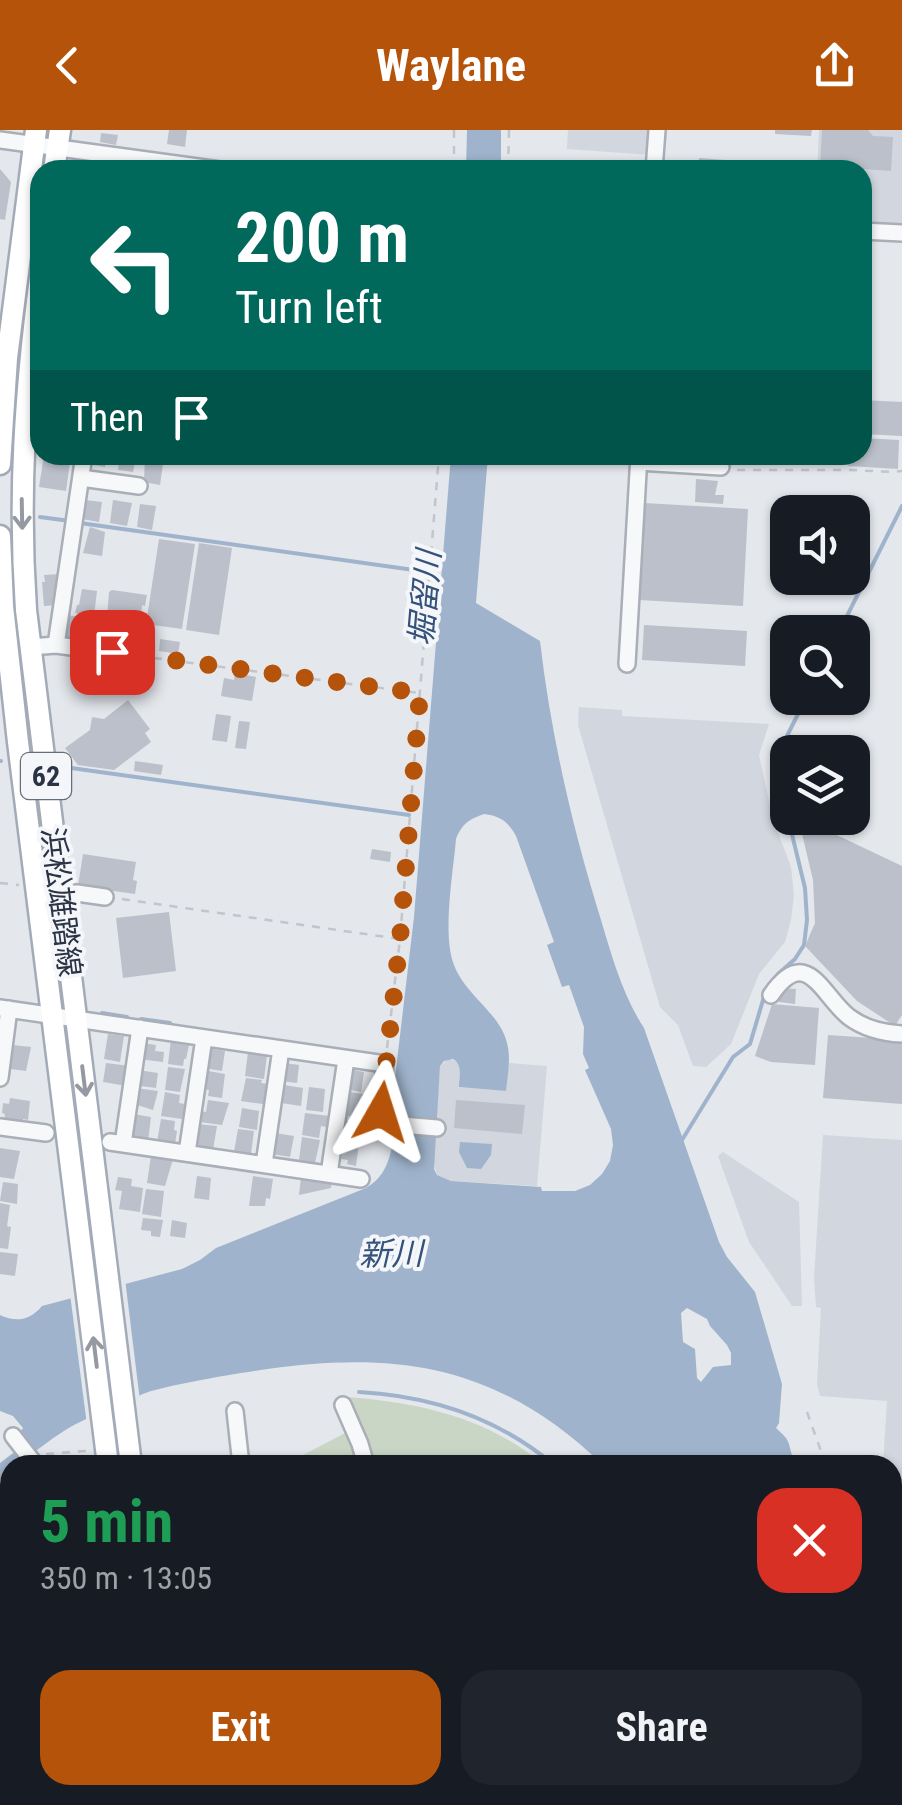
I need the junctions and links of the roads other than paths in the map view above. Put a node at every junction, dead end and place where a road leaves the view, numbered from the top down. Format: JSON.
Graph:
{"nodes":[{"id":1,"x":656,"y":130,"type":"edge"},
{"id":2,"x":35,"y":137,"type":"edge"},
{"id":3,"x":58,"y":139,"type":"edge"},
{"id":4,"x":0,"y":140,"type":"edge"},
{"id":5,"x":113,"y":160,"type":"edge"},
{"id":6,"x":654,"y":160,"type":"edge"},
{"id":7,"x":30,"y":175,"type":"edge"},
{"id":8,"x":872,"y":232,"type":"edge"},
{"id":9,"x":902,"y":233,"type":"edge"},
{"id":10,"x":2,"y":389,"type":"edge"},
{"id":11,"x":30,"y":412,"type":"edge"},
{"id":12,"x":0,"y":464,"type":"edge"},
{"id":13,"x":83,"y":465,"type":"edge"},
{"id":14,"x":638,"y":465,"type":"edge"},
{"id":15,"x":700,"y":465,"type":"edge"},
{"id":16,"x":721,"y":467,"type":"road end"},
{"id":17,"x":81,"y":478,"type":"junction"},
{"id":18,"x":139,"y":486,"type":"dead end"},
{"id":19,"x":0,"y":536,"type":"edge"},
{"id":20,"x":3,"y":633,"type":"edge"},
{"id":21,"x":56,"y":644,"type":"junction"},
{"id":22,"x":30,"y":647,"type":"junction"},
{"id":23,"x":140,"y":656,"type":"road end"},
{"id":24,"x":627,"y":664,"type":"dead end"},
{"id":25,"x":60,"y":895,"type":"junction"},
{"id":26,"x":106,"y":897,"type":"road end"},
{"id":27,"x":771,"y":995,"type":"dead end"},
{"id":28,"x":5,"y":1009,"type":"edge"},
{"id":29,"x":52,"y":1016,"type":"junction"},
{"id":30,"x":76,"y":1019,"type":"junction"},
{"id":31,"x":140,"y":1028,"type":"junction"},
{"id":32,"x":902,"y":1034,"type":"edge"},
{"id":33,"x":204,"y":1038,"type":"junction"},
{"id":34,"x":280,"y":1049,"type":"junction"},
{"id":35,"x":346,"y":1059,"type":"junction"},
{"id":36,"x":0,"y":1078,"type":"edge"},
{"id":37,"x":0,"y":1127,"type":"edge"},
{"id":38,"x":437,"y":1128,"type":"dead end"},
{"id":39,"x":46,"y":1134,"type":"dead end"},
{"id":40,"x":187,"y":1153,"type":"junction"},
{"id":41,"x":264,"y":1164,"type":"junction"},
{"id":42,"x":329,"y":1174,"type":"junction"},
{"id":43,"x":361,"y":1179,"type":"dead end"},
{"id":44,"x":343,"y":1404,"type":"dead end"},
{"id":45,"x":234,"y":1410,"type":"dead end"},
{"id":46,"x":14,"y":1436,"type":"dead end"},
{"id":47,"x":31,"y":1455,"type":"edge"},
{"id":48,"x":101,"y":1455,"type":"edge"},
{"id":49,"x":130,"y":1455,"type":"edge"},
{"id":50,"x":240,"y":1455,"type":"edge"},
{"id":51,"x":363,"y":1455,"type":"edge"}],
"edges":[{"from":1,"to":6,"type":"street"},
{"from":2,"to":3,"type":"street"},
{"from":2,"to":4,"type":"street"},
{"from":3,"to":5,"type":"street"},
{"from":7,"to":10,"type":"main road"},
{"from":8,"to":9,"type":"street"},
{"from":10,"to":12,"type":"main road"},
{"from":11,"to":22,"type":"main road","name":"浜松雄踏線","number":"62","one_way":true},
{"from":13,"to":17,"type":"street"},
{"from":14,"to":24,"type":"street"},
{"from":15,"to":16,"type":"street"},
{"from":17,"to":18,"type":"street"},
{"from":17,"to":21,"type":"street"},
{"from":19,"to":20,"type":"main road","name":"浜松雄踏線","number":"62"},
{"from":20,"to":29,"type":"main road","name":"浜松雄踏線","number":"62"},
{"from":21,"to":22,"type":"street"},
{"from":21,"to":23,"type":"street"},
{"from":22,"to":25,"type":"main road","name":"浜松雄踏線","number":"62"},
{"from":25,"to":26,"type":"street"},
{"from":25,"to":30,"type":"main road","name":"浜松雄踏線","number":"62"},
{"from":27,"to":32,"type":"street"},
{"from":28,"to":29,"type":"street"},
{"from":28,"to":36,"type":"street"},
{"from":29,"to":30,"type":"street"},
{"from":48,"to":29,"type":"main road","name":"浜松雄踏線","number":"62","one_way":true},
{"from":30,"to":31,"type":"street"},
{"from":30,"to":49,"type":"main road","name":"浜松雄踏線","number":"62","one_way":true},
{"from":31,"to":33,"type":"street"},
{"from":31,"to":40,"type":"street"},
{"from":33,"to":34,"type":"street"},
{"from":33,"to":40,"type":"street"},
{"from":34,"to":35,"type":"street"},
{"from":34,"to":41,"type":"street"},
{"from":35,"to":38,"type":"street"},
{"from":35,"to":42,"type":"street"},
{"from":37,"to":39,"type":"street"},
{"from":40,"to":41,"type":"street"},
{"from":41,"to":42,"type":"street"},
{"from":42,"to":43,"type":"street"},
{"from":44,"to":51,"type":"street"},
{"from":45,"to":50,"type":"street"},
{"from":46,"to":47,"type":"street"}]}
